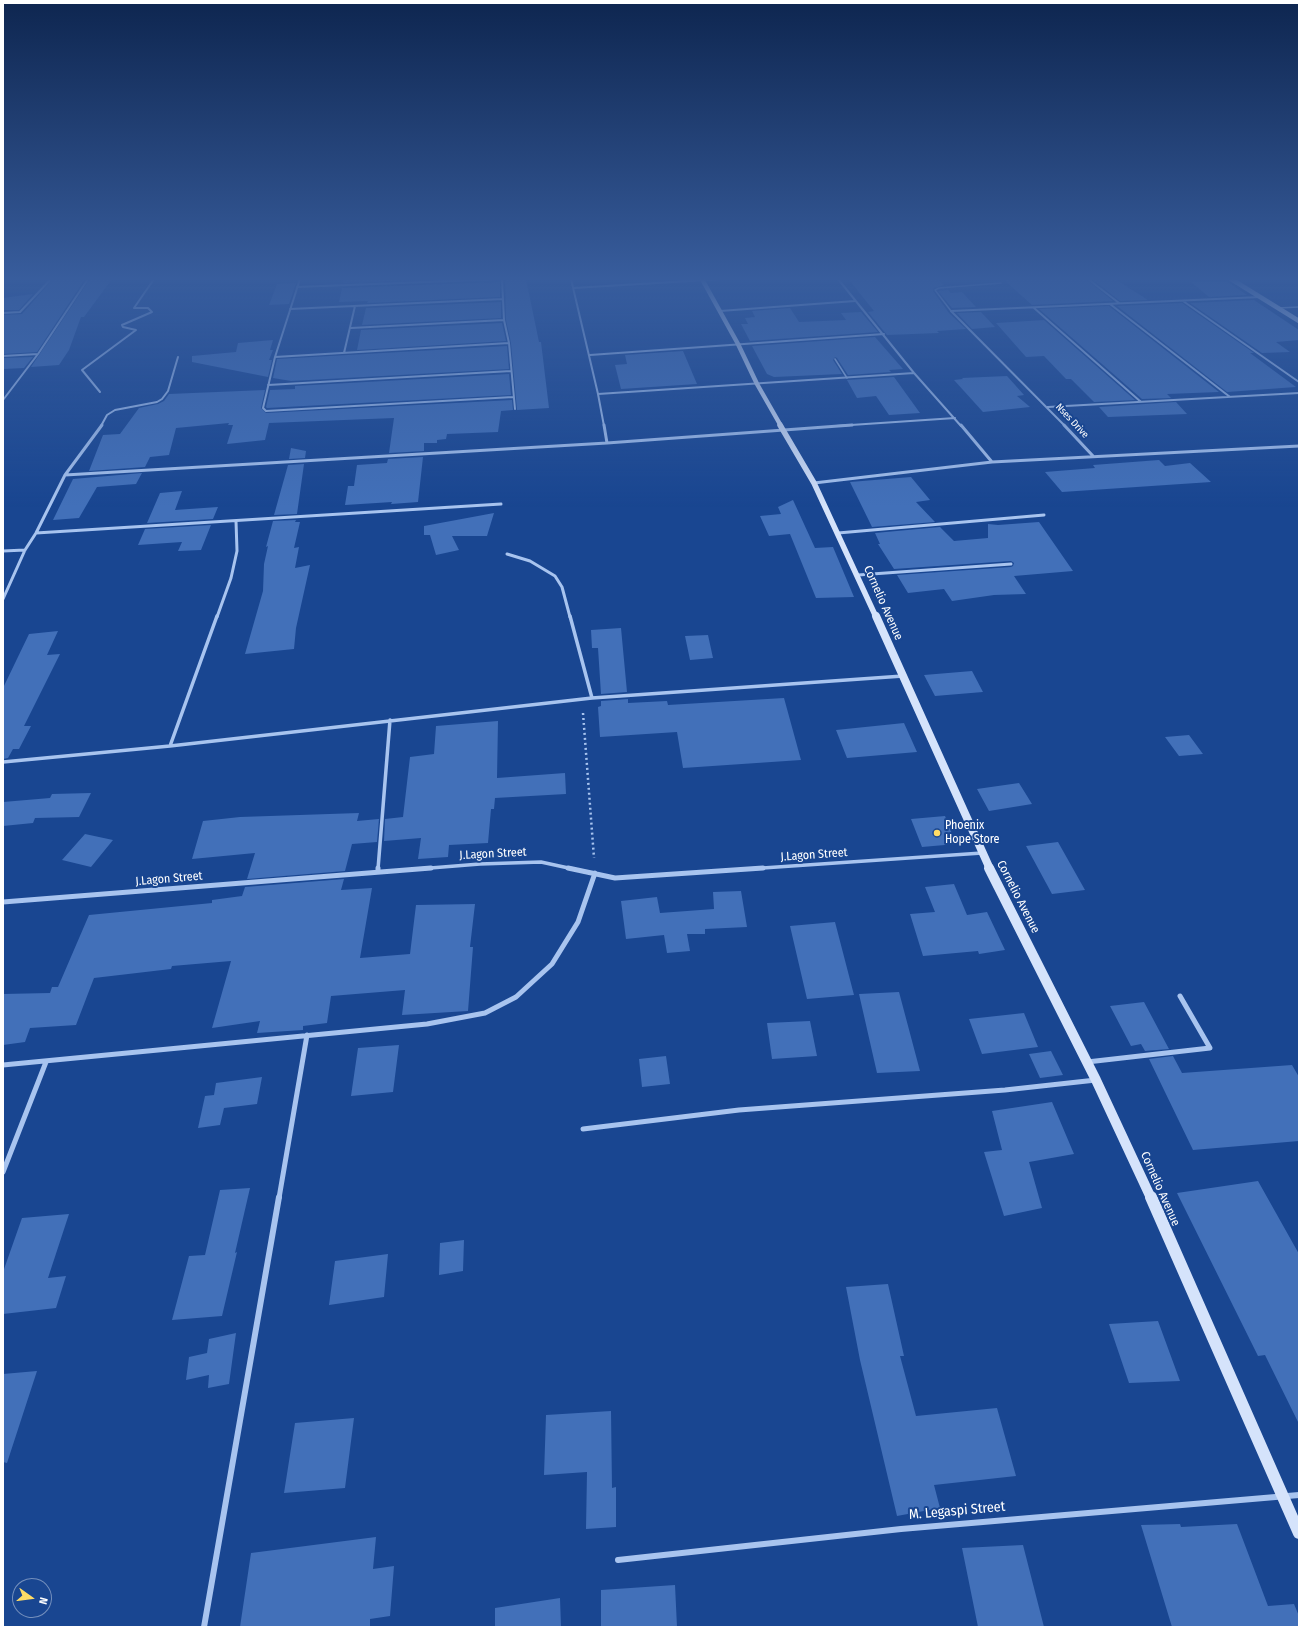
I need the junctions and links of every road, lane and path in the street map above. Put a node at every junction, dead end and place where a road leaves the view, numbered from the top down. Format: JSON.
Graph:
{"nodes":[{"id":1,"x":19,"y":355,"type":"edge"},
{"id":2,"x":37,"y":355,"type":"edge"},
{"id":3,"x":102,"y":355,"type":"edge"},
{"id":4,"x":296,"y":355,"type":"edge"},
{"id":5,"x":510,"y":355,"type":"edge"},
{"id":6,"x":590,"y":355,"type":"edge"},
{"id":7,"x":743,"y":355,"type":"edge"},
{"id":8,"x":900,"y":355,"type":"edge"},
{"id":9,"x":995,"y":355,"type":"edge"},
{"id":10,"x":1088,"y":355,"type":"edge"},
{"id":11,"x":1175,"y":355,"type":"edge"},
{"id":12,"x":1261,"y":355,"type":"edge"},
{"id":13,"x":3,"y":356,"type":"edge"},
{"id":14,"x":275,"y":356,"type":"joint"},
{"id":15,"x":178,"y":357,"type":"dead end"},
{"id":16,"x":835,"y":359,"type":"dead end"},
{"id":17,"x":511,"y":371,"type":"junction"},
{"id":18,"x":914,"y":373,"type":"junction"},
{"id":19,"x":847,"y":378,"type":"junction"},
{"id":20,"x":1299,"y":382,"type":"edge"},
{"id":21,"x":757,"y":384,"type":"junction"},
{"id":22,"x":268,"y":385,"type":"junction"},
{"id":23,"x":100,"y":392,"type":"dead end"},
{"id":24,"x":1299,"y":393,"type":"edge"},
{"id":25,"x":598,"y":394,"type":"junction"},
{"id":26,"x":513,"y":397,"type":"junction"},
{"id":27,"x":1230,"y":397,"type":"junction"},
{"id":28,"x":3,"y":400,"type":"edge"},
{"id":29,"x":1142,"y":402,"type":"junction"},
{"id":30,"x":1048,"y":407,"type":"junction"},
{"id":31,"x":515,"y":409,"type":"dead end"},
{"id":32,"x":955,"y":418,"type":"junction"},
{"id":33,"x":783,"y":429,"type":"junction"},
{"id":34,"x":607,"y":443,"type":"junction"},
{"id":35,"x":1299,"y":446,"type":"edge"},
{"id":36,"x":1093,"y":456,"type":"junction"},
{"id":37,"x":992,"y":462,"type":"junction"},
{"id":38,"x":65,"y":475,"type":"junction"},
{"id":39,"x":814,"y":483,"type":"junction"},
{"id":40,"x":501,"y":504,"type":"dead end"},
{"id":41,"x":1044,"y":515,"type":"dead end"},
{"id":42,"x":236,"y":521,"type":"junction"},
{"id":43,"x":36,"y":533,"type":"junction"},
{"id":44,"x":838,"y":533,"type":"junction"},
{"id":45,"x":25,"y":550,"type":"junction"},
{"id":46,"x":3,"y":552,"type":"edge"},
{"id":47,"x":507,"y":554,"type":"dead end"},
{"id":48,"x":1011,"y":564,"type":"dead end"},
{"id":49,"x":858,"y":575,"type":"junction"},
{"id":50,"x":3,"y":599,"type":"edge"},
{"id":51,"x":903,"y":676,"type":"junction"},
{"id":52,"x":592,"y":698,"type":"junction"},
{"id":53,"x":582,"y":699,"type":"junction"},
{"id":54,"x":390,"y":720,"type":"junction"},
{"id":55,"x":170,"y":746,"type":"junction"},
{"id":56,"x":3,"y":762,"type":"edge"},
{"id":57,"x":982,"y":853,"type":"junction"},
{"id":58,"x":378,"y":872,"type":"junction"},
{"id":59,"x":595,"y":873,"type":"junction"},
{"id":60,"x":3,"y":902,"type":"edge"},
{"id":61,"x":1180,"y":996,"type":"dead end"},
{"id":62,"x":308,"y":1035,"type":"junction"},
{"id":63,"x":46,"y":1062,"type":"junction"},
{"id":64,"x":1087,"y":1062,"type":"junction"},
{"id":65,"x":3,"y":1065,"type":"edge"},
{"id":66,"x":1096,"y":1080,"type":"junction"},
{"id":67,"x":583,"y":1129,"type":"dead end"},
{"id":68,"x":3,"y":1172,"type":"edge"},
{"id":69,"x":1299,"y":1495,"type":"edge"},
{"id":70,"x":1283,"y":1497,"type":"junction"},
{"id":71,"x":1299,"y":1533,"type":"edge"},
{"id":72,"x":618,"y":1560,"type":"dead end"},
{"id":73,"x":204,"y":1627,"type":"edge"}],
"edges":[{"from":1,"to":13,"type":"street"},
{"from":2,"to":28,"type":"street"},
{"from":3,"to":23,"type":"street"},
{"from":4,"to":14,"type":"street"},
{"from":5,"to":17,"type":"street"},
{"from":6,"to":25,"type":"street"},
{"from":7,"to":21,"type":"street","name":"Cornelio Avenue"},
{"from":8,"to":18,"type":"street"},
{"from":9,"to":30,"type":"street","name":"Nses Drive"},
{"from":10,"to":29,"type":"street"},
{"from":11,"to":27,"type":"street"},
{"from":12,"to":20,"type":"street"},
{"from":14,"to":22,"type":"street"},
{"from":15,"to":38,"type":"street"},
{"from":16,"to":19,"type":"lane"},
{"from":17,"to":22,"type":"street"},
{"from":17,"to":26,"type":"street"},
{"from":18,"to":19,"type":"street"},
{"from":18,"to":32,"type":"street"},
{"from":19,"to":21,"type":"street"},
{"from":21,"to":25,"type":"street"},
{"from":21,"to":33,"type":"street","name":"Cornelio Avenue"},
{"from":22,"to":26,"type":"street"},
{"from":24,"to":27,"type":"street"},
{"from":25,"to":34,"type":"street"},
{"from":26,"to":31,"type":"street"},
{"from":27,"to":29,"type":"street"},
{"from":29,"to":30,"type":"street"},
{"from":30,"to":36,"type":"street","name":"Nses Drive"},
{"from":32,"to":33,"type":"street"},
{"from":32,"to":37,"type":"street"},
{"from":33,"to":34,"type":"street"},
{"from":33,"to":39,"type":"street","name":"Cornelio Avenue"},
{"from":34,"to":38,"type":"street"},
{"from":35,"to":36,"type":"street"},
{"from":36,"to":37,"type":"street"},
{"from":37,"to":39,"type":"street"},
{"from":38,"to":43,"type":"street"},
{"from":39,"to":44,"type":"street","name":"Cornelio Avenue"},
{"from":40,"to":42,"type":"street"},
{"from":41,"to":44,"type":"street"},
{"from":42,"to":43,"type":"street"},
{"from":42,"to":55,"type":"street"},
{"from":43,"to":45,"type":"street"},
{"from":44,"to":49,"type":"street","name":"Cornelio Avenue"},
{"from":45,"to":46,"type":"street"},
{"from":45,"to":50,"type":"street"},
{"from":47,"to":52,"type":"street"},
{"from":48,"to":49,"type":"street"},
{"from":49,"to":51,"type":"street","name":"Cornelio Avenue"},
{"from":51,"to":52,"type":"street"},
{"from":51,"to":57,"type":"street","name":"Cornelio Avenue"},
{"from":52,"to":53,"type":"street"},
{"from":53,"to":54,"type":"street"},
{"from":53,"to":59,"type":"path"},
{"from":54,"to":55,"type":"street"},
{"from":54,"to":58,"type":"street"},
{"from":55,"to":56,"type":"street"},
{"from":57,"to":59,"type":"street","name":"J.Lagon Street"},
{"from":57,"to":64,"type":"street","name":"Cornelio Avenue"},
{"from":58,"to":59,"type":"street","name":"J.Lagon Street"},
{"from":58,"to":60,"type":"street","name":"J.Lagon Street"},
{"from":59,"to":62,"type":"street"},
{"from":61,"to":64,"type":"street"},
{"from":62,"to":63,"type":"street"},
{"from":62,"to":73,"type":"street"},
{"from":63,"to":65,"type":"street"},
{"from":63,"to":68,"type":"street"},
{"from":64,"to":66,"type":"street","name":"Cornelio Avenue"},
{"from":66,"to":67,"type":"street"},
{"from":66,"to":70,"type":"street","name":"Cornelio Avenue"},
{"from":69,"to":70,"type":"street","name":"M. Legaspi Street"},
{"from":70,"to":71,"type":"street","name":"Cornelio Avenue"},
{"from":70,"to":72,"type":"street","name":"M. Legaspi Street"}]}
